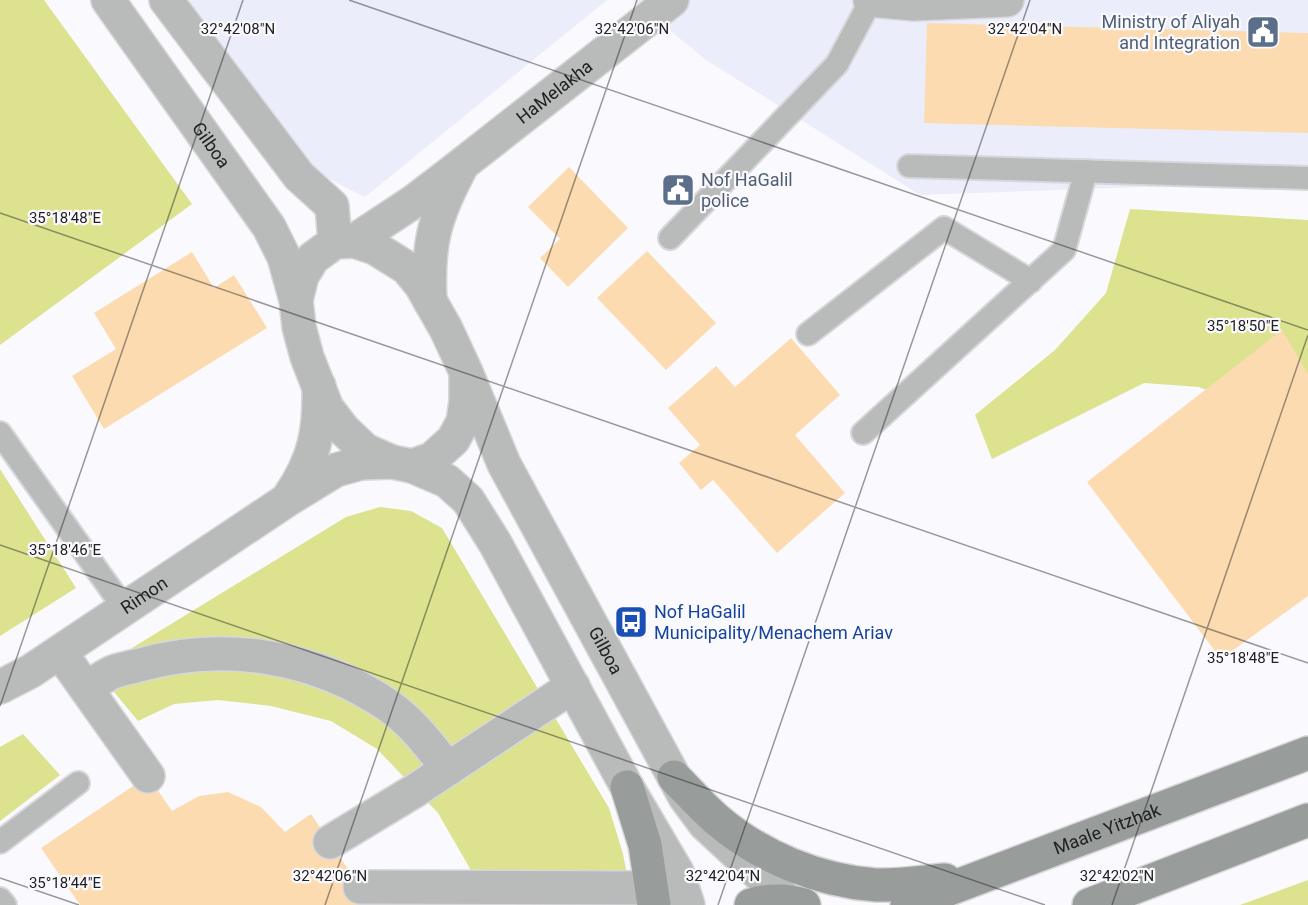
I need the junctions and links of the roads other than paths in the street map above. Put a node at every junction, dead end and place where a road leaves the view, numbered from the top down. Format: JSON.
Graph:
{"nodes":[{"id":1,"x":108,"y":0,"type":"edge"},
{"id":2,"x":166,"y":0,"type":"edge"},
{"id":3,"x":672,"y":0,"type":"edge"},
{"id":4,"x":870,"y":0,"type":"edge"},
{"id":5,"x":1007,"y":0,"type":"edge"},
{"id":6,"x":465,"y":160,"type":"junction"},
{"id":7,"x":909,"y":166,"type":"dead end"},
{"id":8,"x":1086,"y":171,"type":"junction"},
{"id":9,"x":1308,"y":178,"type":"edge"},
{"id":10,"x":670,"y":238,"type":"dead end"},
{"id":11,"x":344,"y":242,"type":"junction"},
{"id":12,"x":1031,"y":281,"type":"junction"},
{"id":13,"x":296,"y":300,"type":"junction"},
{"id":14,"x":430,"y":301,"type":"junction"},
{"id":15,"x":808,"y":334,"type":"dead end"},
{"id":16,"x":466,"y":372,"type":"junction"},
{"id":17,"x":319,"y":386,"type":"junction"},
{"id":18,"x":0,"y":433,"type":"edge"},
{"id":19,"x":863,"y":433,"type":"dead end"},
{"id":20,"x":402,"y":464,"type":"junction"},
{"id":21,"x":287,"y":500,"type":"junction"},
{"id":22,"x":124,"y":608,"type":"junction"},
{"id":23,"x":60,"y":652,"type":"junction"},
{"id":24,"x":573,"y":686,"type":"junction"},
{"id":25,"x":0,"y":687,"type":"edge"},
{"id":26,"x":86,"y":688,"type":"junction"},
{"id":27,"x":1308,"y":753,"type":"edge"},
{"id":28,"x":448,"y":769,"type":"junction"},
{"id":29,"x":148,"y":776,"type":"dead end"},
{"id":30,"x":674,"y":777,"type":"junction"},
{"id":31,"x":78,"y":783,"type":"dead end"},
{"id":32,"x":627,"y":787,"type":"junction"},
{"id":33,"x":1308,"y":820,"type":"edge"},
{"id":34,"x":0,"y":842,"type":"edge"},
{"id":35,"x":330,"y":843,"type":"dead end"},
{"id":36,"x":979,"y":878,"type":"junction"},
{"id":37,"x":360,"y":887,"type":"dead end"},
{"id":38,"x":653,"y":896,"type":"edge"},
{"id":39,"x":0,"y":899,"type":"edge"},
{"id":40,"x":796,"y":903,"type":"edge"},
{"id":41,"x":5,"y":905,"type":"edge"},
{"id":42,"x":688,"y":905,"type":"edge"},
{"id":43,"x":751,"y":905,"type":"edge"},
{"id":44,"x":907,"y":905,"type":"edge"},
{"id":45,"x":1089,"y":905,"type":"edge"}],
"edges":[{"from":1,"to":13,"type":"street","name":"Gilboa"},
{"from":2,"to":11,"type":"street"},
{"from":3,"to":6,"type":"street","name":"HaMelakha"},
{"from":4,"to":5,"type":"street"},
{"from":4,"to":10,"type":"lane"},
{"from":6,"to":11,"type":"street","name":"HaMelakha"},
{"from":6,"to":14,"type":"street","name":"HaMelakha"},
{"from":7,"to":8,"type":"lane"},
{"from":8,"to":9,"type":"lane"},
{"from":8,"to":12,"type":"lane"},
{"from":11,"to":13,"type":"street"},
{"from":11,"to":14,"type":"street"},
{"from":12,"to":15,"type":"lane"},
{"from":12,"to":19,"type":"lane"},
{"from":13,"to":17,"type":"street"},
{"from":14,"to":16,"type":"street"},
{"from":16,"to":20,"type":"street"},
{"from":16,"to":30,"type":"street","name":"Gilboa"},
{"from":17,"to":20,"type":"street"},
{"from":17,"to":21,"type":"street","name":"Rimon"},
{"from":18,"to":22,"type":"lane"},
{"from":20,"to":21,"type":"street","name":"Rimon"},
{"from":20,"to":24,"type":"street"},
{"from":21,"to":22,"type":"street","name":"Rimon"},
{"from":22,"to":23,"type":"street","name":"Rimon"},
{"from":23,"to":25,"type":"street","name":"Rimon"},
{"from":23,"to":26,"type":"street"},
{"from":24,"to":28,"type":"street"},
{"from":24,"to":32,"type":"street"},
{"from":26,"to":28,"type":"street"},
{"from":26,"to":29,"type":"street"},
{"from":27,"to":36,"type":"main road","name":"Maale Yitzhak"},
{"from":28,"to":35,"type":"street"},
{"from":30,"to":36,"type":"main road"},
{"from":30,"to":40,"type":"street","name":"Gilboa"},
{"from":31,"to":34,"type":"lane"},
{"from":32,"to":38,"type":"main road"},
{"from":32,"to":42,"type":"street"},
{"from":33,"to":45,"type":"main road"},
{"from":36,"to":44,"type":"main road","name":"Maale Yitzhak"},
{"from":37,"to":38,"type":"street"},
{"from":39,"to":41,"type":"lane"},
{"from":40,"to":43,"type":"main road"}]}
